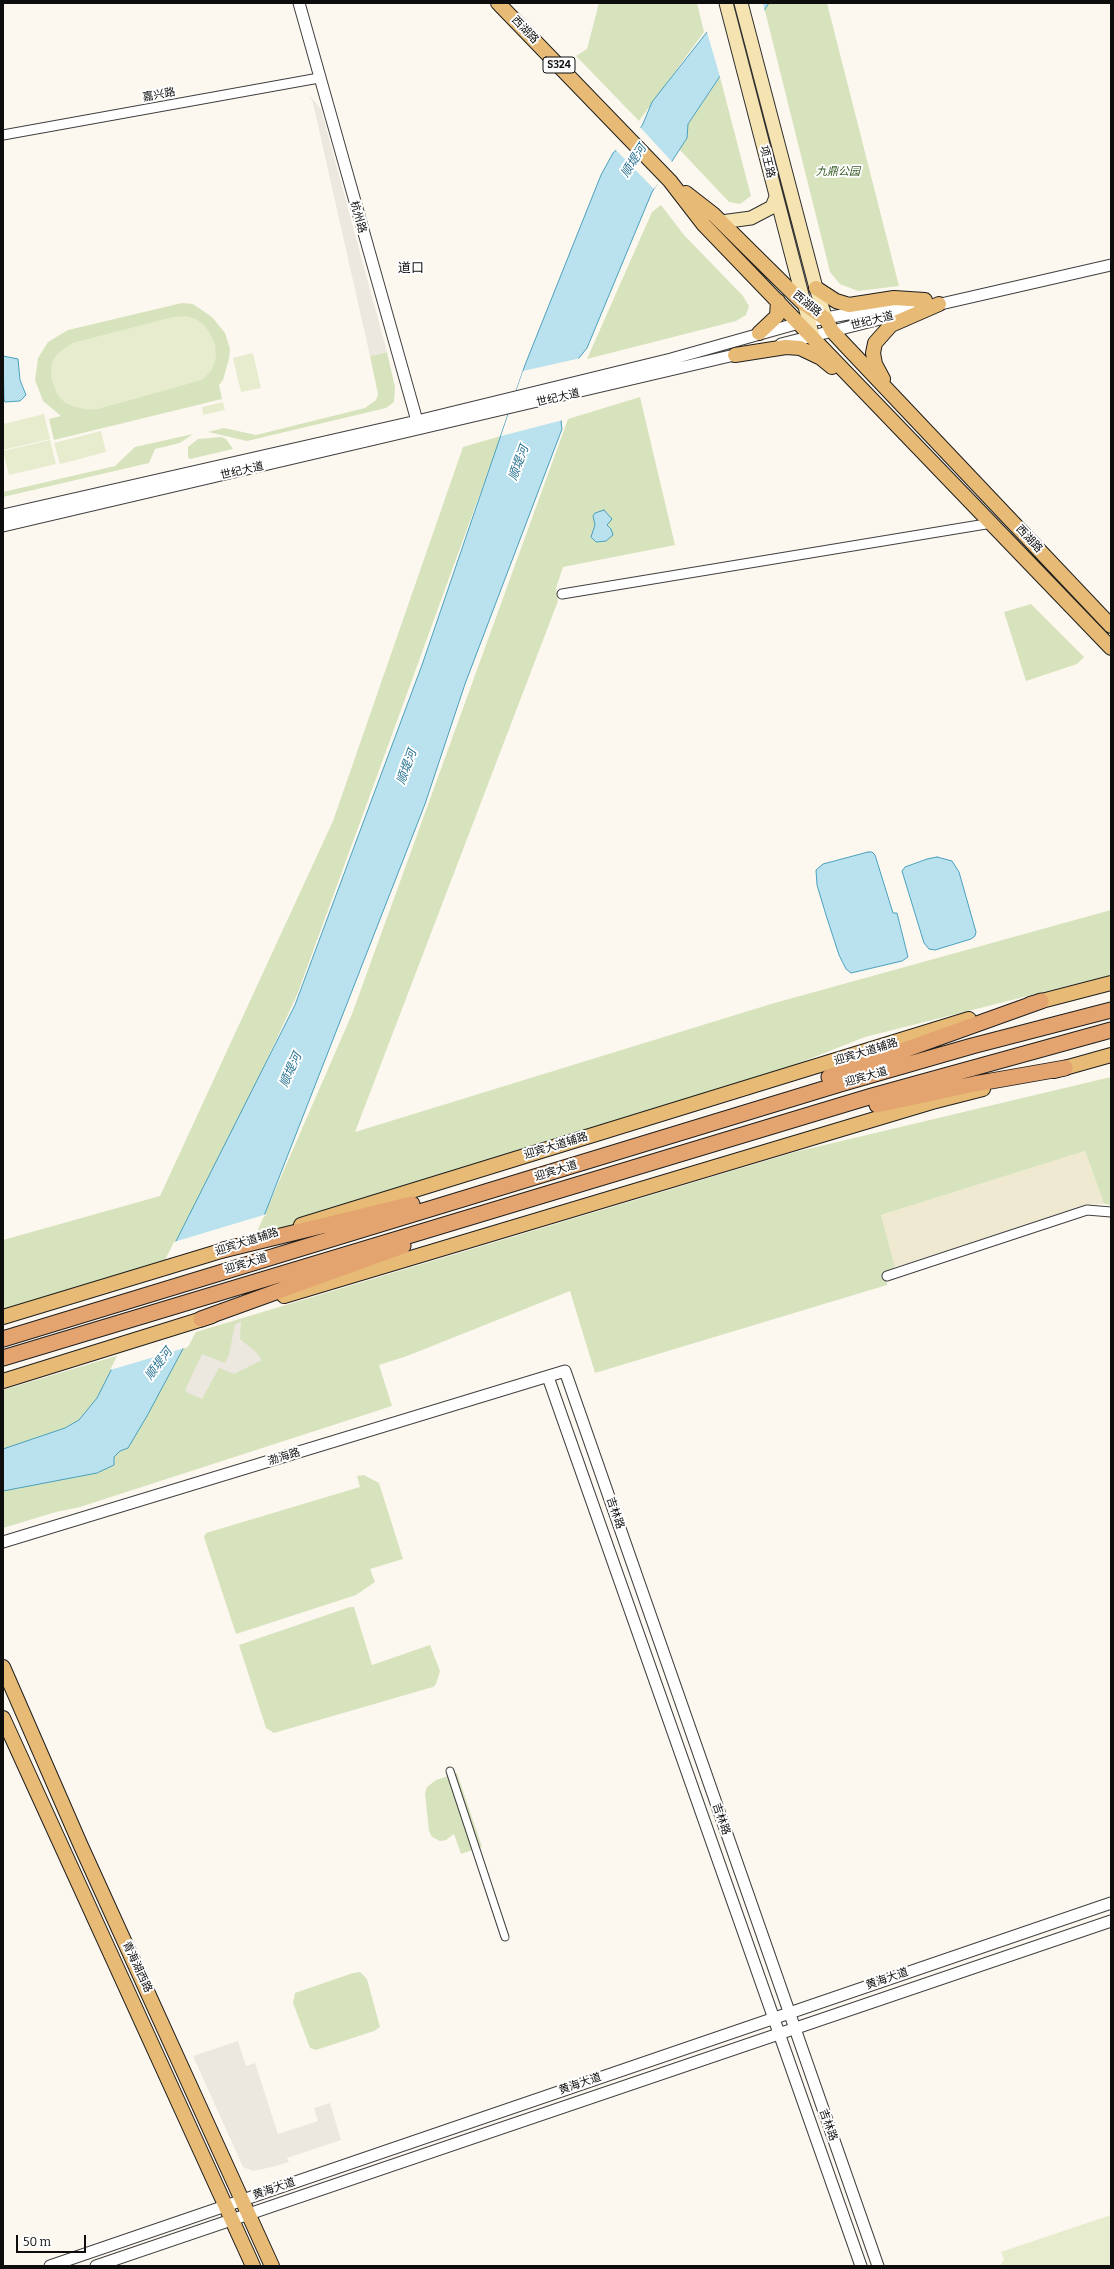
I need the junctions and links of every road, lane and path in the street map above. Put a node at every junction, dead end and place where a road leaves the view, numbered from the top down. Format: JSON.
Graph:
{"nodes":[{"id":1,"x":299,"y":3,"type":"edge"},
{"id":2,"x":498,"y":3,"type":"edge"},
{"id":3,"x":726,"y":3,"type":"edge"},
{"id":4,"x":741,"y":3,"type":"edge"},
{"id":5,"x":319,"y":78,"type":"junction"},
{"id":6,"x":3,"y":135,"type":"edge"},
{"id":7,"x":670,"y":181,"type":"junction"},
{"id":8,"x":776,"y":197,"type":"junction"},
{"id":9,"x":721,"y":222,"type":"junction"},
{"id":10,"x":1111,"y":257,"type":"edge"},
{"id":11,"x":1111,"y":265,"type":"edge"},
{"id":12,"x":816,"y":288,"type":"junction"},
{"id":13,"x":925,"y":300,"type":"junction"},
{"id":14,"x":778,"y":301,"type":"junction"},
{"id":15,"x":803,"y":303,"type":"junction"},
{"id":16,"x":939,"y":304,"type":"junction"},
{"id":17,"x":804,"y":322,"type":"junction"},
{"id":18,"x":829,"y":325,"type":"junction"},
{"id":19,"x":759,"y":334,"type":"junction"},
{"id":20,"x":812,"y":337,"type":"junction"},
{"id":21,"x":735,"y":355,"type":"junction"},
{"id":22,"x":508,"y":404,"type":"junction"},
{"id":23,"x":918,"y":422,"type":"junction"},
{"id":24,"x":418,"y":426,"type":"junction"},
{"id":25,"x":900,"y":428,"type":"junction"},
{"id":26,"x":3,"y":515,"type":"edge"},
{"id":27,"x":992,"y":523,"type":"junction"},
{"id":28,"x":3,"y":526,"type":"edge"},
{"id":29,"x":562,"y":594,"type":"dead end"},
{"id":30,"x":1111,"y":626,"type":"edge"},
{"id":31,"x":1111,"y":648,"type":"edge"},
{"id":32,"x":1111,"y":983,"type":"edge"},
{"id":33,"x":1041,"y":1001,"type":"junction"},
{"id":34,"x":1111,"y":1010,"type":"edge"},
{"id":35,"x":1111,"y":1030,"type":"edge"},
{"id":36,"x":1111,"y":1055,"type":"edge"},
{"id":37,"x":1065,"y":1068,"type":"junction"},
{"id":38,"x":681,"y":1132,"type":"junction"},
{"id":39,"x":656,"y":1160,"type":"junction"},
{"id":40,"x":633,"y":1167,"type":"junction"},
{"id":41,"x":496,"y":1189,"type":"junction"},
{"id":42,"x":1111,"y":1212,"type":"edge"},
{"id":43,"x":262,"y":1239,"type":"junction"},
{"id":44,"x":223,"y":1250,"type":"joint"},
{"id":45,"x":887,"y":1276,"type":"dead end"},
{"id":46,"x":3,"y":1316,"type":"edge"},
{"id":47,"x":201,"y":1319,"type":"junction"},
{"id":48,"x":3,"y":1339,"type":"edge"},
{"id":49,"x":3,"y":1358,"type":"edge"},
{"id":50,"x":565,"y":1371,"type":"joint"},
{"id":51,"x":548,"y":1377,"type":"junction"},
{"id":52,"x":3,"y":1381,"type":"edge"},
{"id":53,"x":3,"y":1542,"type":"edge"},
{"id":54,"x":3,"y":1667,"type":"edge"},
{"id":55,"x":3,"y":1718,"type":"edge"},
{"id":56,"x":450,"y":1771,"type":"dead end"},
{"id":57,"x":1111,"y":1903,"type":"edge"},
{"id":58,"x":1111,"y":1921,"type":"edge"},
{"id":59,"x":505,"y":1937,"type":"dead end"},
{"id":60,"x":789,"y":2012,"type":"junction"},
{"id":61,"x":774,"y":2017,"type":"junction"},
{"id":62,"x":794,"y":2027,"type":"junction"},
{"id":63,"x":779,"y":2032,"type":"junction"},
{"id":64,"x":243,"y":2200,"type":"junction"},
{"id":65,"x":226,"y":2206,"type":"junction"},
{"id":66,"x":249,"y":2214,"type":"junction"},
{"id":67,"x":232,"y":2220,"type":"junction"},
{"id":68,"x":50,"y":2266,"type":"edge"},
{"id":69,"x":96,"y":2266,"type":"edge"},
{"id":70,"x":253,"y":2266,"type":"edge"},
{"id":71,"x":272,"y":2266,"type":"edge"},
{"id":72,"x":861,"y":2266,"type":"edge"},
{"id":73,"x":878,"y":2266,"type":"edge"}],
"edges":[{"from":1,"to":5,"type":"street","name":"杭州路"},
{"from":2,"to":7,"type":"main road","name":"西湖路","number":"S324"},
{"from":3,"to":8,"type":"main road","name":"项王路"},
{"from":4,"to":12,"type":"main road","name":"项王路"},
{"from":5,"to":6,"type":"street","name":"嘉兴路"},
{"from":5,"to":24,"type":"street","name":"杭州路"},
{"from":7,"to":9,"type":"main road","name":"西湖路"},
{"from":7,"to":14,"type":"main road","name":"西湖路"},
{"from":8,"to":9,"type":"main road"},
{"from":8,"to":15,"type":"main road","name":"项王路"},
{"from":9,"to":15,"type":"main road","name":"西湖路"},
{"from":10,"to":13,"type":"street","name":"世纪大道"},
{"from":11,"to":16,"type":"street","name":"世纪大道"},
{"from":12,"to":13,"type":"main road"},
{"from":12,"to":18,"type":"main road","name":"项王路"},
{"from":13,"to":18,"type":"street","name":"世纪大道"},
{"from":14,"to":17,"type":"main road","name":"西湖路"},
{"from":14,"to":19,"type":"main road"},
{"from":15,"to":17,"type":"main road","name":"项王路"},
{"from":15,"to":18,"type":"main road","name":"西湖路"},
{"from":16,"to":18,"type":"street","name":"世纪大道"},
{"from":16,"to":23,"type":"main road"},
{"from":17,"to":18,"type":"street","name":"世纪大道"},
{"from":17,"to":19,"type":"street","name":"世纪大道"},
{"from":17,"to":20,"type":"main road","name":"西湖路"},
{"from":18,"to":20,"type":"street","name":"世纪大道"},
{"from":18,"to":23,"type":"main road","name":"西湖路"},
{"from":19,"to":22,"type":"street","name":"世纪大道"},
{"from":20,"to":21,"type":"street","name":"世纪大道"},
{"from":20,"to":25,"type":"main road","name":"西湖路"},
{"from":21,"to":22,"type":"street","name":"世纪大道"},
{"from":21,"to":25,"type":"main road"},
{"from":22,"to":24,"type":"street","name":"世纪大道"},
{"from":23,"to":30,"type":"main road","name":"西湖路"},
{"from":24,"to":26,"type":"street","name":"世纪大道"},
{"from":24,"to":28,"type":"street","name":"世纪大道"},
{"from":25,"to":27,"type":"main road","name":"西湖路"},
{"from":27,"to":29,"type":"street"},
{"from":27,"to":31,"type":"main road","name":"西湖路"},
{"from":32,"to":33,"type":"main road","name":"迎宾大道辅路"},
{"from":33,"to":38,"type":"highway"},
{"from":33,"to":43,"type":"main road","name":"迎宾大道辅路"},
{"from":34,"to":38,"type":"highway","name":"迎宾大道"},
{"from":35,"to":39,"type":"highway","name":"迎宾大道"},
{"from":36,"to":37,"type":"main road"},
{"from":37,"to":39,"type":"highway"},
{"from":37,"to":47,"type":"main road"},
{"from":38,"to":41,"type":"highway","name":"迎宾大道"},
{"from":39,"to":40,"type":"highway","name":"迎宾大道"},
{"from":40,"to":47,"type":"highway"},
{"from":40,"to":49,"type":"highway","name":"迎宾大道"},
{"from":41,"to":43,"type":"highway"},
{"from":41,"to":48,"type":"highway","name":"迎宾大道"},
{"from":42,"to":45,"type":"street"},
{"from":43,"to":44,"type":"highway"},
{"from":44,"to":46,"type":"main road","name":"迎宾大道辅路"},
{"from":47,"to":52,"type":"main road"},
{"from":50,"to":51,"type":"street","name":"渤海路"},
{"from":50,"to":60,"type":"street","name":"吉林路"},
{"from":51,"to":53,"type":"street","name":"渤海路"},
{"from":51,"to":61,"type":"street","name":"吉林路"},
{"from":54,"to":64,"type":"main road","name":"青海湖西路"},
{"from":55,"to":65,"type":"main road","name":"青海湖西路"},
{"from":56,"to":59,"type":"street"},
{"from":57,"to":60,"type":"street","name":"黄海大道"},
{"from":58,"to":62,"type":"street","name":"黄海大道"},
{"from":60,"to":61,"type":"street","name":"黄海大道"},
{"from":60,"to":62,"type":"street","name":"吉林路"},
{"from":61,"to":63,"type":"street","name":"吉林路"},
{"from":61,"to":64,"type":"street","name":"黄海大道"},
{"from":62,"to":63,"type":"street","name":"黄海大道"},
{"from":62,"to":73,"type":"street","name":"吉林路"},
{"from":63,"to":66,"type":"street","name":"黄海大道"},
{"from":63,"to":72,"type":"street","name":"吉林路"},
{"from":64,"to":65,"type":"street","name":"黄海大道"},
{"from":64,"to":66,"type":"main road","name":"青海湖西路"},
{"from":65,"to":67,"type":"main road","name":"青海湖西路"},
{"from":65,"to":68,"type":"street","name":"黄海大道"},
{"from":66,"to":67,"type":"street","name":"黄海大道"},
{"from":66,"to":71,"type":"main road","name":"青海湖西路"},
{"from":67,"to":69,"type":"street","name":"黄海大道"},
{"from":67,"to":70,"type":"main road","name":"青海湖西路"}]}
